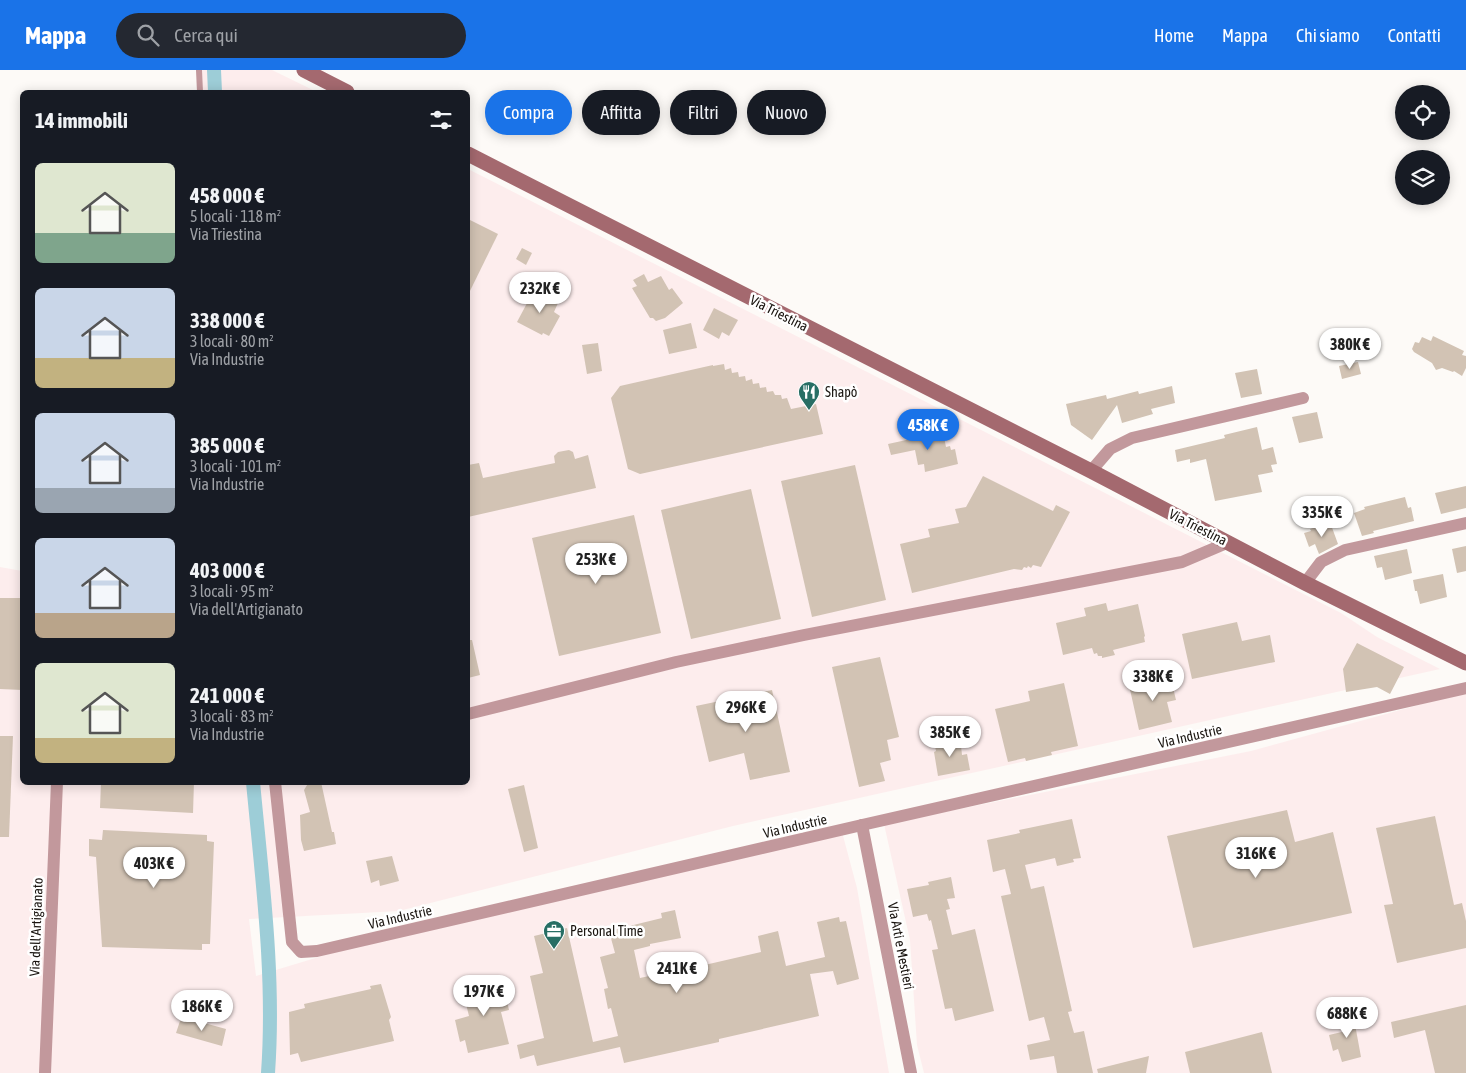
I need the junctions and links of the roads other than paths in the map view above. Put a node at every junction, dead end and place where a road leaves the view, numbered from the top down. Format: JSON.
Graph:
{"nodes":[{"id":1,"x":199,"y":70,"type":"edge"},
{"id":2,"x":304,"y":70,"type":"edge"},
{"id":3,"x":200,"y":90,"type":"edge"},
{"id":4,"x":343,"y":90,"type":"edge"},
{"id":5,"x":470,"y":155,"type":"edge"},
{"id":6,"x":1303,"y":398,"type":"dead end"},
{"id":7,"x":1091,"y":471,"type":"junction"},
{"id":8,"x":1466,"y":523,"type":"edge"},
{"id":9,"x":1229,"y":542,"type":"junction"},
{"id":10,"x":1305,"y":583,"type":"junction"},
{"id":11,"x":1466,"y":663,"type":"edge"},
{"id":12,"x":1466,"y":688,"type":"edge"},
{"id":13,"x":470,"y":714,"type":"edge"},
{"id":14,"x":57,"y":785,"type":"edge"},
{"id":15,"x":275,"y":785,"type":"edge"},
{"id":16,"x":862,"y":826,"type":"junction"},
{"id":17,"x":45,"y":1073,"type":"edge"},
{"id":18,"x":911,"y":1073,"type":"edge"}],
"edges":[{"from":1,"to":3,"type":"lane"},
{"from":2,"to":4,"type":"main road"},
{"from":5,"to":7,"type":"main road","name":"Via Triestina"},
{"from":6,"to":7,"type":"street"},
{"from":7,"to":9,"type":"main road","name":"Via Triestina"},
{"from":8,"to":10,"type":"street"},
{"from":9,"to":10,"type":"main road","name":"Via Triestina"},
{"from":9,"to":13,"type":"street"},
{"from":10,"to":11,"type":"main road","name":"Via Triestina"},
{"from":12,"to":16,"type":"street","name":"Via Industrie"},
{"from":14,"to":17,"type":"street","name":"Via dell'Artigianato"},
{"from":15,"to":16,"type":"street","name":"Via Industrie"},
{"from":16,"to":18,"type":"street","name":"Via Arti e Mestieri"}]}
